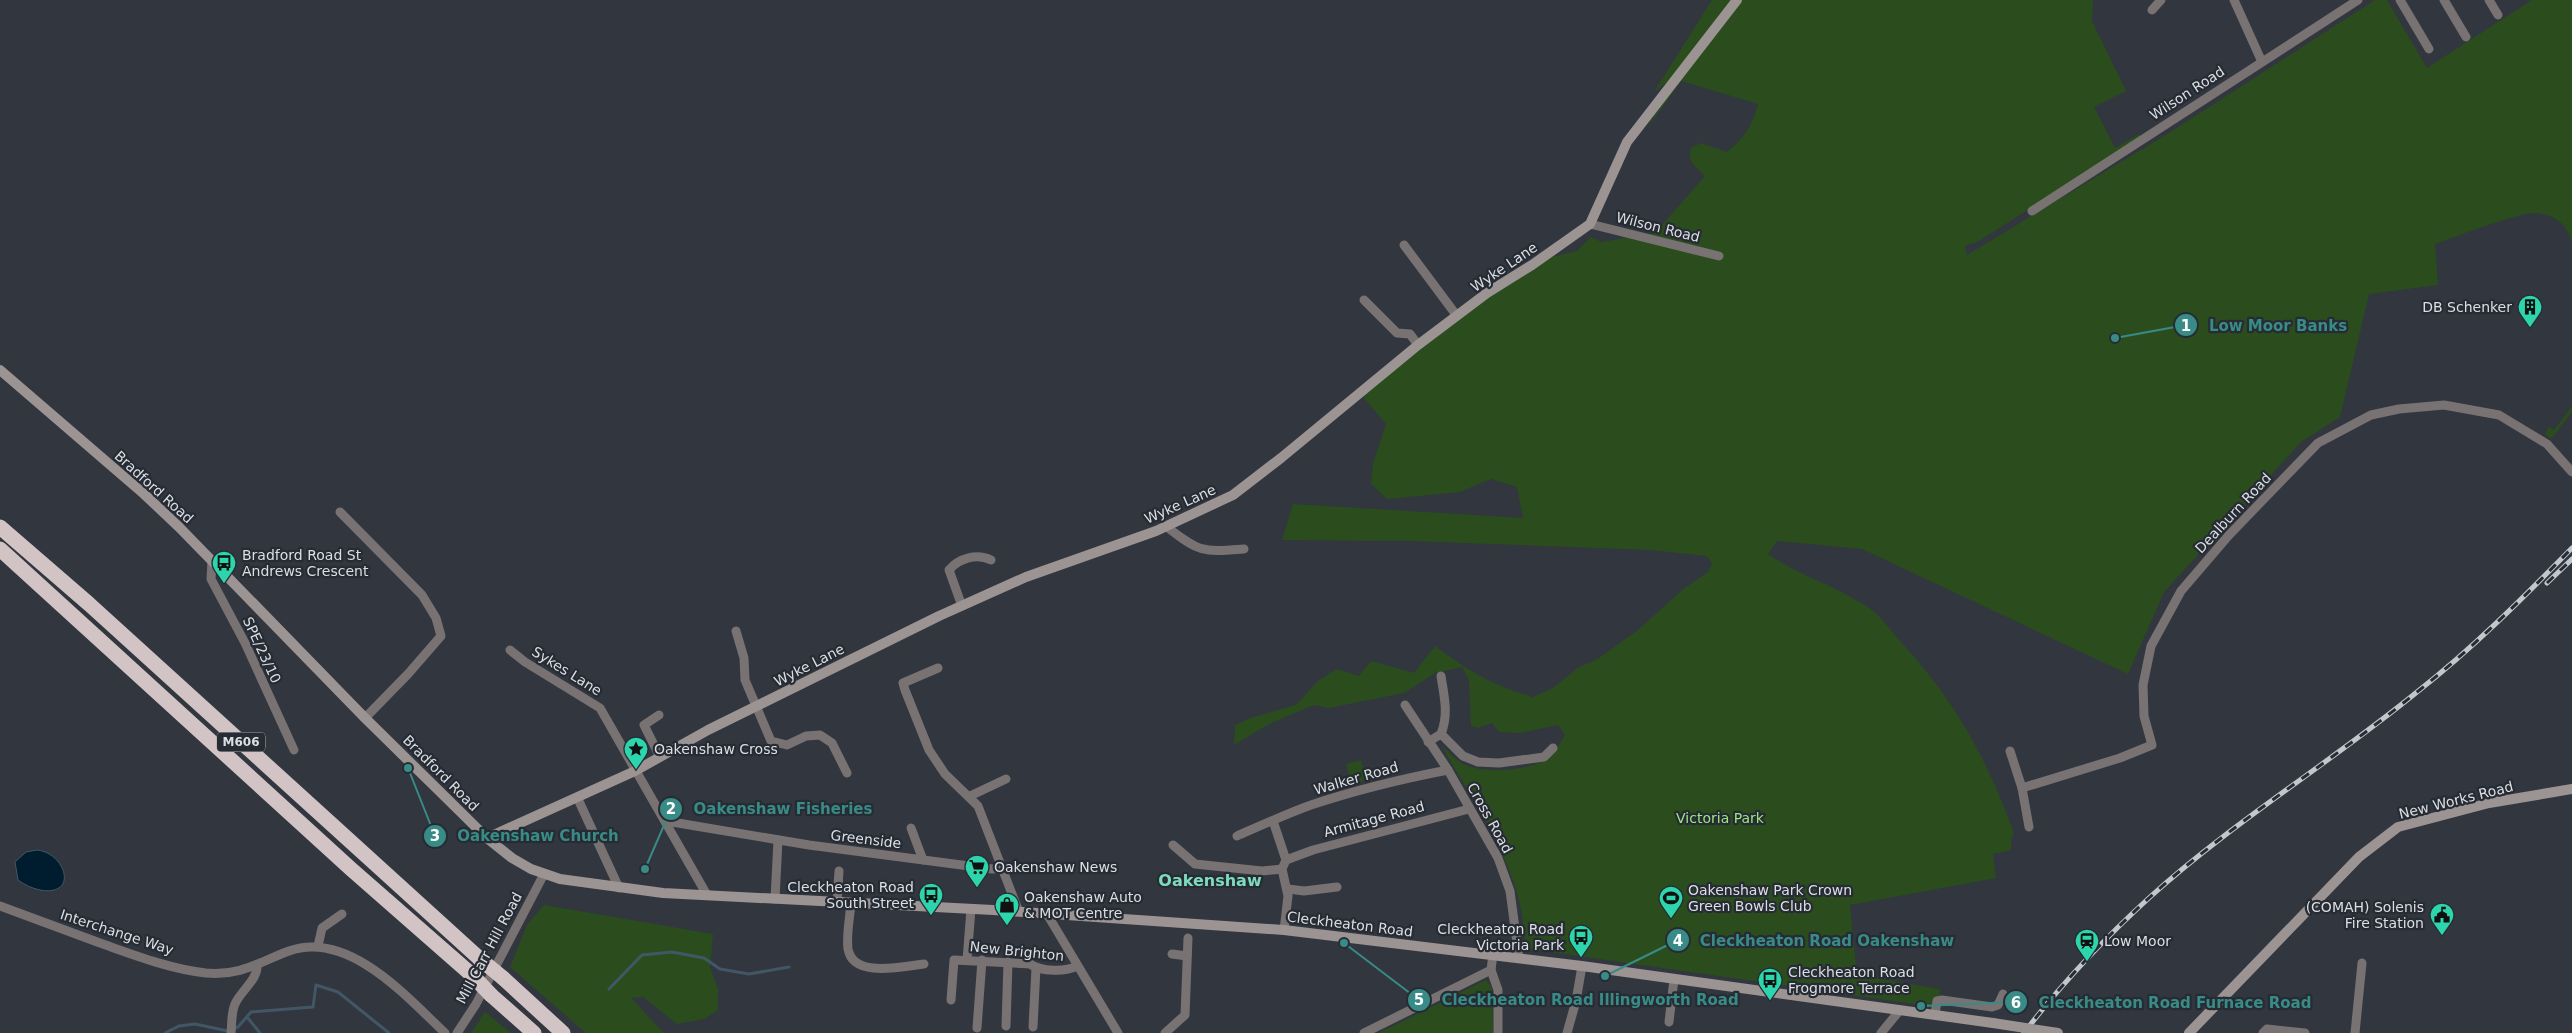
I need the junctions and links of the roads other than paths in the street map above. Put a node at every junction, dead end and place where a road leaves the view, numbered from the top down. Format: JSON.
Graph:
{"nodes":[{"id":1,"x":1737,"y":0,"type":"edge"},
{"id":2,"x":2161,"y":0,"type":"edge"},
{"id":3,"x":2234,"y":0,"type":"edge"},
{"id":4,"x":2358,"y":0,"type":"edge"},
{"id":5,"x":2400,"y":0,"type":"edge"},
{"id":6,"x":2444,"y":0,"type":"edge"},
{"id":7,"x":2489,"y":0,"type":"edge"},
{"id":8,"x":2152,"y":10,"type":"dead end"},
{"id":9,"x":2498,"y":15,"type":"dead end"},
{"id":10,"x":2466,"y":37,"type":"dead end"},
{"id":11,"x":2429,"y":50,"type":"dead end"},
{"id":12,"x":2262,"y":62,"type":"junction"},
{"id":13,"x":2032,"y":211,"type":"dead end"},
{"id":14,"x":1590,"y":224,"type":"junction"},
{"id":15,"x":1404,"y":245,"type":"dead end"},
{"id":16,"x":1719,"y":256,"type":"dead end"},
{"id":17,"x":1364,"y":300,"type":"dead end"},
{"id":18,"x":1458,"y":316,"type":"junction"},
{"id":19,"x":1418,"y":346,"type":"junction"},
{"id":20,"x":0,"y":370,"type":"edge"},
{"id":21,"x":2572,"y":472,"type":"edge"},
{"id":22,"x":340,"y":512,"type":"dead end"},
{"id":23,"x":0,"y":527,"type":"edge"},
{"id":24,"x":1167,"y":527,"type":"junction"},
{"id":25,"x":0,"y":549,"type":"edge"},
{"id":26,"x":1244,"y":549,"type":"dead end"},
{"id":27,"x":991,"y":560,"type":"dead end"},
{"id":28,"x":212,"y":561,"type":"junction"},
{"id":29,"x":962,"y":606,"type":"junction"},
{"id":30,"x":736,"y":631,"type":"dead end"},
{"id":31,"x":510,"y":650,"type":"dead end"},
{"id":32,"x":938,"y":668,"type":"dead end"},
{"id":33,"x":1440,"y":676,"type":"dead end"},
{"id":34,"x":1405,"y":705,"type":"dead end"},
{"id":35,"x":756,"y":708,"type":"junction"},
{"id":36,"x":659,"y":716,"type":"dead end"},
{"id":37,"x":365,"y":718,"type":"junction"},
{"id":38,"x":1441,"y":734,"type":"junction"},
{"id":39,"x":1428,"y":742,"type":"junction"},
{"id":40,"x":1554,"y":748,"type":"dead end"},
{"id":41,"x":294,"y":750,"type":"dead end"},
{"id":42,"x":2010,"y":751,"type":"dead end"},
{"id":43,"x":660,"y":758,"type":"junction"},
{"id":44,"x":1448,"y":770,"type":"junction"},
{"id":45,"x":635,"y":771,"type":"junction"},
{"id":46,"x":847,"y":773,"type":"dead end"},
{"id":47,"x":1006,"y":779,"type":"dead end"},
{"id":48,"x":2022,"y":788,"type":"junction"},
{"id":49,"x":2572,"y":789,"type":"edge"},
{"id":50,"x":970,"y":796,"type":"junction"},
{"id":51,"x":576,"y":797,"type":"junction"},
{"id":52,"x":1469,"y":809,"type":"junction"},
{"id":53,"x":666,"y":821,"type":"junction"},
{"id":54,"x":1273,"y":821,"type":"junction"},
{"id":55,"x":2029,"y":827,"type":"dead end"},
{"id":56,"x":911,"y":828,"type":"dead end"},
{"id":57,"x":1237,"y":836,"type":"dead end"},
{"id":58,"x":487,"y":838,"type":"junction"},
{"id":59,"x":778,"y":840,"type":"junction"},
{"id":60,"x":1173,"y":845,"type":"dead end"},
{"id":61,"x":923,"y":860,"type":"junction"},
{"id":62,"x":1286,"y":860,"type":"junction"},
{"id":63,"x":1004,"y":868,"type":"junction"},
{"id":64,"x":1282,"y":869,"type":"junction"},
{"id":65,"x":840,"y":871,"type":"dead end"},
{"id":66,"x":544,"y":874,"type":"junction"},
{"id":67,"x":1337,"y":887,"type":"dead end"},
{"id":68,"x":619,"y":888,"type":"junction"},
{"id":69,"x":1288,"y":888,"type":"junction"},
{"id":70,"x":707,"y":895,"type":"junction"},
{"id":71,"x":775,"y":899,"type":"junction"},
{"id":72,"x":837,"y":902,"type":"junction"},
{"id":73,"x":851,"y":902,"type":"junction"},
{"id":74,"x":0,"y":906,"type":"edge"},
{"id":75,"x":971,"y":909,"type":"junction"},
{"id":76,"x":993,"y":910,"type":"joint"},
{"id":77,"x":1020,"y":912,"type":"junction"},
{"id":78,"x":342,"y":914,"type":"dead end"},
{"id":79,"x":1047,"y":914,"type":"junction"},
{"id":80,"x":1284,"y":930,"type":"junction"},
{"id":81,"x":1188,"y":938,"type":"dead end"},
{"id":82,"x":318,"y":946,"type":"junction"},
{"id":83,"x":1172,"y":954,"type":"dead end"},
{"id":84,"x":1493,"y":954,"type":"junction"},
{"id":85,"x":1187,"y":956,"type":"junction"},
{"id":86,"x":1519,"y":958,"type":"junction"},
{"id":87,"x":967,"y":960,"type":"junction"},
{"id":88,"x":982,"y":960,"type":"junction"},
{"id":89,"x":1008,"y":962,"type":"junction"},
{"id":90,"x":924,"y":964,"type":"dead end"},
{"id":91,"x":2362,"y":964,"type":"dead end"},
{"id":92,"x":257,"y":966,"type":"junction"},
{"id":93,"x":1077,"y":966,"type":"junction"},
{"id":94,"x":1582,"y":966,"type":"junction"},
{"id":95,"x":1036,"y":968,"type":"junction"},
{"id":96,"x":1491,"y":970,"type":"junction"},
{"id":97,"x":1674,"y":978,"type":"junction"},
{"id":98,"x":2003,"y":994,"type":"dead end"},
{"id":99,"x":951,"y":1000,"type":"dead end"},
{"id":100,"x":1900,"y":1010,"type":"junction"},
{"id":101,"x":1935,"y":1014,"type":"junction"},
{"id":102,"x":1669,"y":1022,"type":"dead end"},
{"id":103,"x":1006,"y":1026,"type":"dead end"},
{"id":104,"x":1032,"y":1027,"type":"dead end"},
{"id":105,"x":977,"y":1028,"type":"dead end"},
{"id":106,"x":232,"y":1033,"type":"edge"},
{"id":107,"x":445,"y":1033,"type":"edge"},
{"id":108,"x":457,"y":1033,"type":"edge"},
{"id":109,"x":534,"y":1033,"type":"edge"},
{"id":110,"x":563,"y":1033,"type":"edge"},
{"id":111,"x":1118,"y":1033,"type":"edge"},
{"id":112,"x":1165,"y":1033,"type":"edge"},
{"id":113,"x":1364,"y":1033,"type":"edge"},
{"id":114,"x":1498,"y":1033,"type":"edge"},
{"id":115,"x":1567,"y":1033,"type":"edge"},
{"id":116,"x":1881,"y":1033,"type":"edge"},
{"id":117,"x":2058,"y":1033,"type":"edge"},
{"id":118,"x":2189,"y":1033,"type":"edge"},
{"id":119,"x":2263,"y":1033,"type":"edge"},
{"id":120,"x":2305,"y":1033,"type":"edge"},
{"id":121,"x":2356,"y":1033,"type":"edge"}],
"edges":[{"from":1,"to":14,"type":"street"},
{"from":2,"to":8,"type":"street"},
{"from":3,"to":12,"type":"street"},
{"from":4,"to":12,"type":"street","name":"Wilson Road"},
{"from":5,"to":11,"type":"street"},
{"from":6,"to":10,"type":"street"},
{"from":7,"to":9,"type":"street"},
{"from":12,"to":13,"type":"street","name":"Wilson Road"},
{"from":14,"to":16,"type":"street","name":"Wilson Road"},
{"from":14,"to":18,"type":"street","name":"Wyke Lane"},
{"from":15,"to":18,"type":"street"},
{"from":17,"to":19,"type":"street"},
{"from":18,"to":19,"type":"street","name":"Wyke Lane"},
{"from":19,"to":24,"type":"street","name":"Wyke Lane"},
{"from":20,"to":28,"type":"street","name":"Bradford Road"},
{"from":21,"to":48,"type":"street","name":"Dealburn Road"},
{"from":22,"to":37,"type":"street"},
{"from":23,"to":110,"type":"highway","number":"M606","bridge":true},
{"from":24,"to":26,"type":"street"},
{"from":24,"to":29,"type":"street","name":"Wyke Lane"},
{"from":25,"to":109,"type":"highway","number":"M606","bridge":true},
{"from":27,"to":29,"type":"street"},
{"from":28,"to":37,"type":"street","name":"Bradford Road"},
{"from":28,"to":41,"type":"street","name":"SPE/23/10"},
{"from":29,"to":35,"type":"street","name":"Wyke Lane"},
{"from":30,"to":35,"type":"street"},
{"from":31,"to":45,"type":"street","name":"Sykes Lane"},
{"from":32,"to":50,"type":"street"},
{"from":33,"to":38,"type":"street"},
{"from":34,"to":39,"type":"street","name":"Cross Road"},
{"from":35,"to":43,"type":"street","name":"Wyke Lane"},
{"from":35,"to":46,"type":"street"},
{"from":36,"to":43,"type":"street"},
{"from":37,"to":58,"type":"street","name":"Bradford Road"},
{"from":38,"to":39,"type":"street"},
{"from":38,"to":40,"type":"street"},
{"from":39,"to":44,"type":"street","name":"Cross Road"},
{"from":42,"to":48,"type":"street"},
{"from":43,"to":45,"type":"street","name":"Wyke Lane"},
{"from":44,"to":52,"type":"street","name":"Cross Road"},
{"from":44,"to":54,"type":"street","name":"Walker Road"},
{"from":45,"to":51,"type":"street","name":"Wyke Lane"},
{"from":45,"to":53,"type":"street","name":"Sykes Lane"},
{"from":47,"to":50,"type":"street"},
{"from":48,"to":55,"type":"street"},
{"from":49,"to":118,"type":"street","name":"New Works Road"},
{"from":50,"to":63,"type":"street"},
{"from":51,"to":58,"type":"street","name":"Wyke Lane"},
{"from":51,"to":68,"type":"street"},
{"from":52,"to":62,"type":"street","name":"Armitage Road"},
{"from":52,"to":86,"type":"street","name":"Cross Road"},
{"from":53,"to":59,"type":"street","name":"Greenside"},
{"from":53,"to":70,"type":"street","name":"Sykes Lane"},
{"from":54,"to":57,"type":"street","name":"Walker Road"},
{"from":54,"to":62,"type":"street"},
{"from":56,"to":61,"type":"street"},
{"from":58,"to":66,"type":"street","name":"Bradford Road"},
{"from":59,"to":61,"type":"street","name":"Greenside"},
{"from":59,"to":71,"type":"street"},
{"from":60,"to":64,"type":"street"},
{"from":61,"to":63,"type":"street","name":"Greenside"},
{"from":62,"to":64,"type":"street"},
{"from":63,"to":77,"type":"street"},
{"from":64,"to":69,"type":"street"},
{"from":65,"to":72,"type":"street"},
{"from":66,"to":68,"type":"street","name":"Bradford Road"},
{"from":66,"to":108,"type":"street","name":"Mill Carr Hill Road"},
{"from":67,"to":69,"type":"street"},
{"from":68,"to":70,"type":"street","name":"Bradford Road"},
{"from":69,"to":80,"type":"street"},
{"from":70,"to":71,"type":"street","name":"Bradford Road"},
{"from":71,"to":72,"type":"street","name":"Bradford Road"},
{"from":72,"to":73,"type":"street","name":"Bradford Road"},
{"from":73,"to":75,"type":"street","name":"Bradford Road"},
{"from":73,"to":90,"type":"street"},
{"from":74,"to":92,"type":"street","name":"Interchange Way"},
{"from":75,"to":76,"type":"street","name":"Bradford Road"},
{"from":75,"to":87,"type":"street"},
{"from":76,"to":77,"type":"street","name":"Cleckheaton Road"},
{"from":77,"to":79,"type":"street","name":"Cleckheaton Road"},
{"from":78,"to":82,"type":"street"},
{"from":79,"to":80,"type":"street","name":"Cleckheaton Road"},
{"from":79,"to":93,"type":"street"},
{"from":80,"to":84,"type":"street","name":"Cleckheaton Road"},
{"from":81,"to":85,"type":"street"},
{"from":82,"to":92,"type":"street","name":"Interchange Way"},
{"from":82,"to":107,"type":"street"},
{"from":83,"to":85,"type":"street"},
{"from":84,"to":86,"type":"street","name":"Cleckheaton Road"},
{"from":84,"to":96,"type":"street"},
{"from":85,"to":112,"type":"street"},
{"from":86,"to":94,"type":"street","name":"Cleckheaton Road"},
{"from":87,"to":88,"type":"street","name":"New Brighton"},
{"from":87,"to":99,"type":"street","name":"New Brighton"},
{"from":88,"to":89,"type":"street","name":"New Brighton"},
{"from":88,"to":105,"type":"street"},
{"from":89,"to":95,"type":"street","name":"New Brighton"},
{"from":89,"to":103,"type":"street"},
{"from":91,"to":121,"type":"street"},
{"from":92,"to":106,"type":"street"},
{"from":93,"to":95,"type":"street","name":"New Brighton"},
{"from":93,"to":111,"type":"street"},
{"from":94,"to":97,"type":"street","name":"Cleckheaton Road"},
{"from":94,"to":115,"type":"street"},
{"from":95,"to":104,"type":"street"},
{"from":96,"to":113,"type":"street"},
{"from":96,"to":114,"type":"street"},
{"from":97,"to":100,"type":"street","name":"Cleckheaton Road"},
{"from":97,"to":102,"type":"street"},
{"from":98,"to":101,"type":"street"},
{"from":100,"to":101,"type":"street","name":"Cleckheaton Road"},
{"from":100,"to":116,"type":"street"},
{"from":101,"to":117,"type":"street","name":"Cleckheaton Road","bridge":true},
{"from":119,"to":120,"type":"street"}]}
